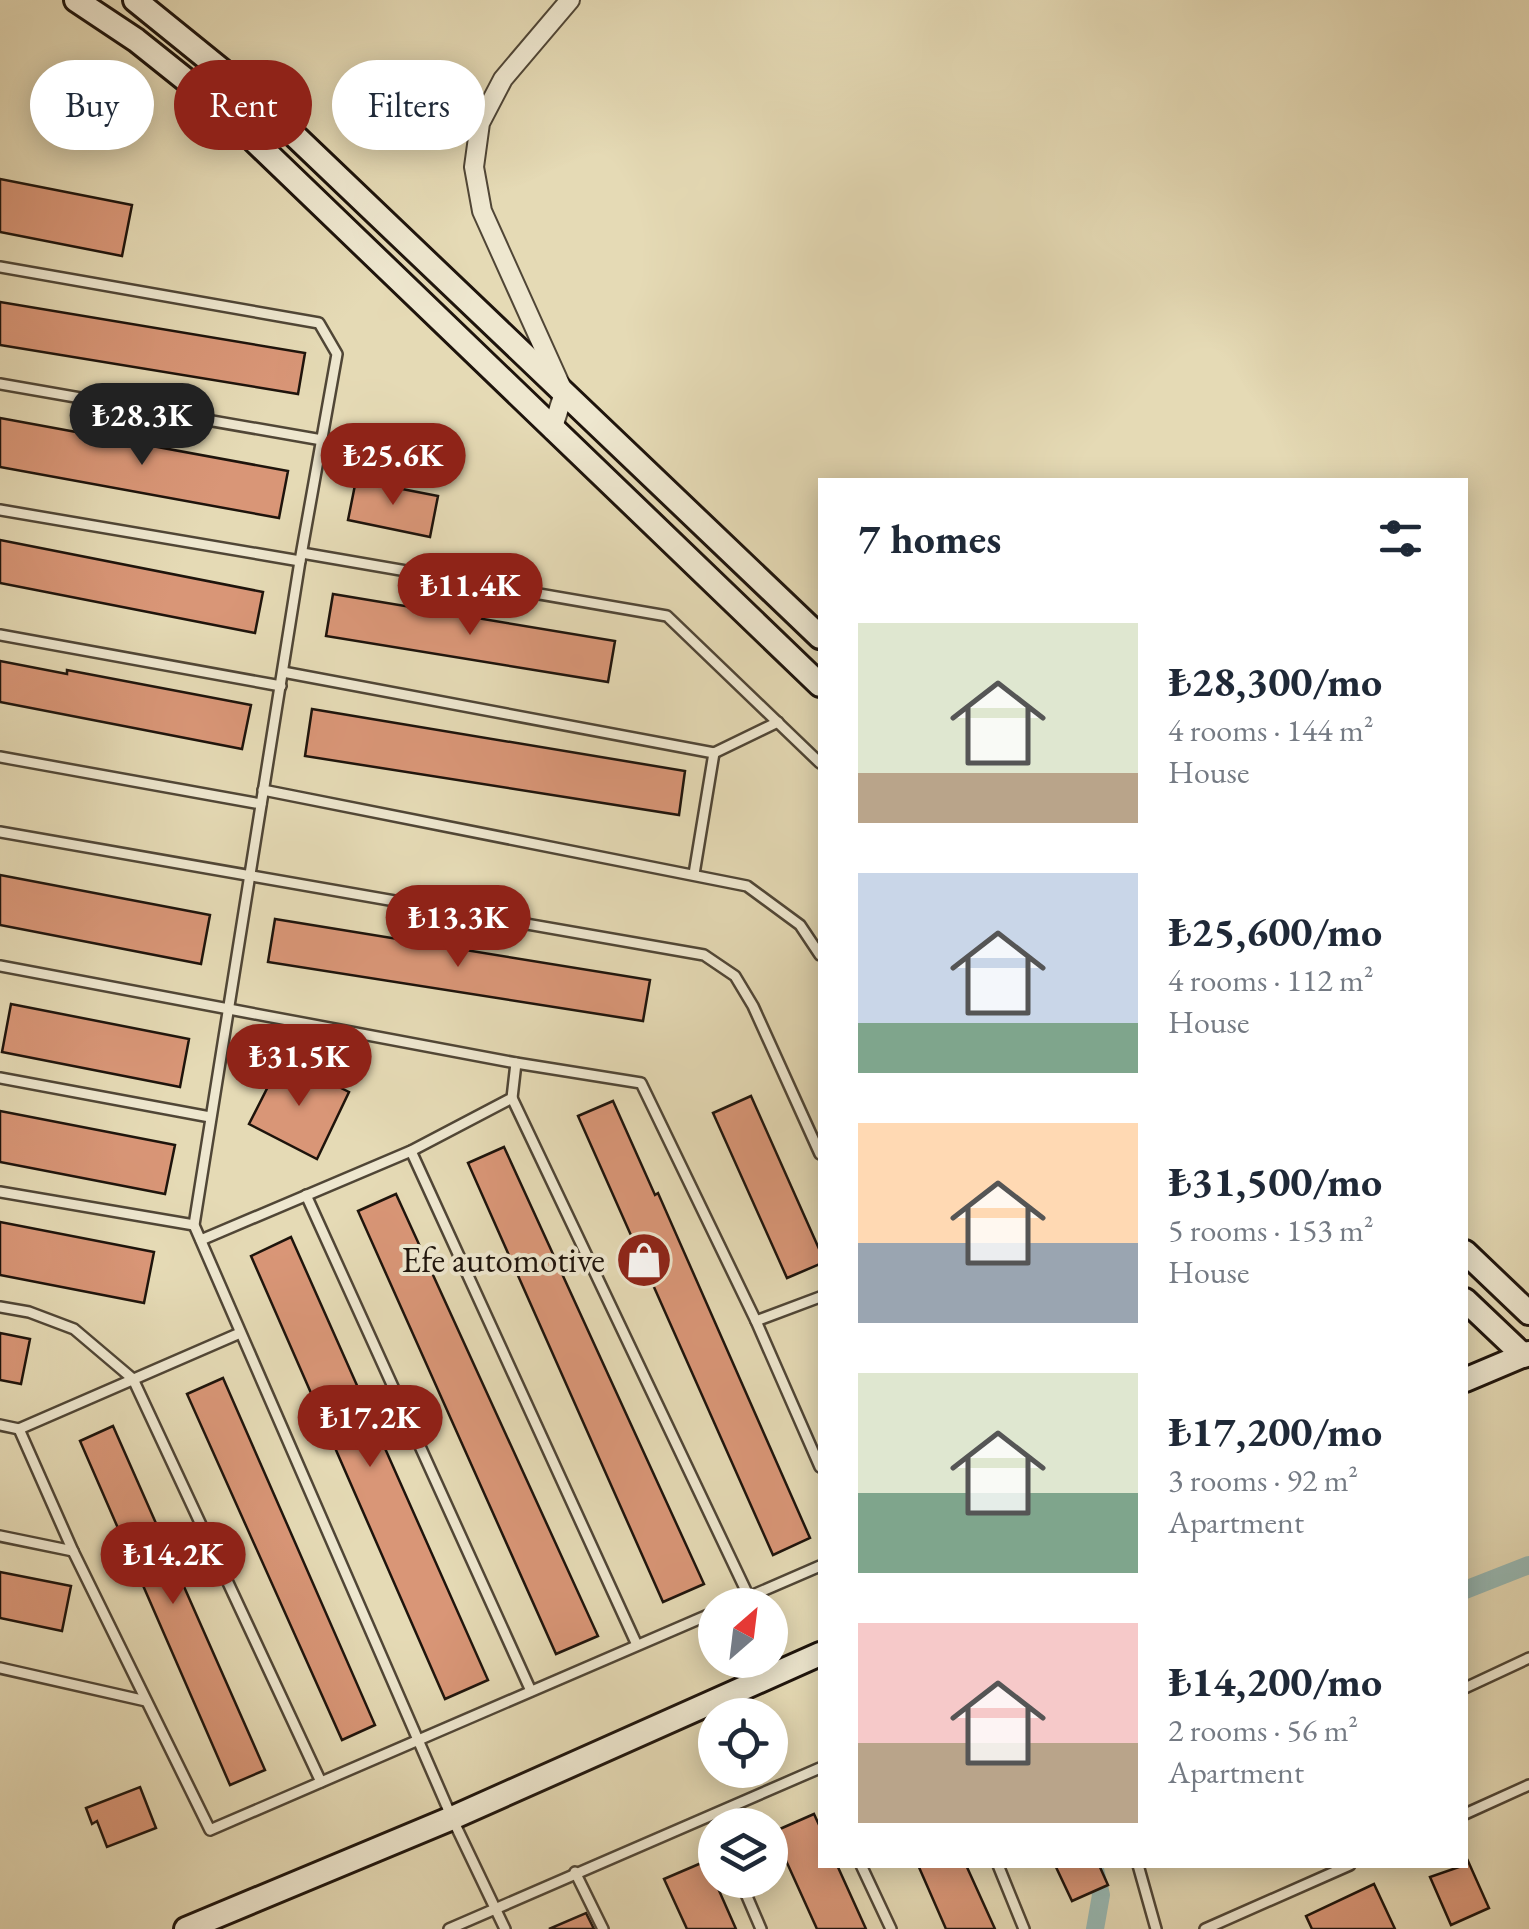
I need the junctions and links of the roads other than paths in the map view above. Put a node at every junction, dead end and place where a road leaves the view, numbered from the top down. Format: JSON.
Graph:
{"nodes":[{"id":1,"x":76,"y":0,"type":"edge"},
{"id":2,"x":135,"y":0,"type":"edge"},
{"id":3,"x":570,"y":0,"type":"edge"},
{"id":4,"x":0,"y":267,"type":"edge"},
{"id":5,"x":0,"y":384,"type":"edge"},
{"id":6,"x":564,"y":393,"type":"junction"},
{"id":7,"x":552,"y":430,"type":"junction"},
{"id":8,"x":322,"y":440,"type":"junction"},
{"id":9,"x":0,"y":510,"type":"edge"},
{"id":10,"x":301,"y":557,"type":"junction"},
{"id":11,"x":0,"y":635,"type":"edge"},
{"id":12,"x":818,"y":635,"type":"edge"},
{"id":13,"x":283,"y":672,"type":"junction"},
{"id":14,"x":818,"y":683,"type":"edge"},
{"id":15,"x":281,"y":686,"type":"junction"},
{"id":16,"x":778,"y":722,"type":"junction"},
{"id":17,"x":714,"y":753,"type":"junction"},
{"id":18,"x":0,"y":757,"type":"edge"},
{"id":19,"x":818,"y":760,"type":"edge"},
{"id":20,"x":263,"y":790,"type":"junction"},
{"id":21,"x":261,"y":804,"type":"junction"},
{"id":22,"x":0,"y":832,"type":"edge"},
{"id":23,"x":249,"y":873,"type":"junction"},
{"id":24,"x":694,"y":874,"type":"junction"},
{"id":25,"x":818,"y":951,"type":"edge"},
{"id":26,"x":0,"y":966,"type":"edge"},
{"id":27,"x":227,"y":1010,"type":"junction"},
{"id":28,"x":516,"y":1063,"type":"junction"},
{"id":29,"x":0,"y":1078,"type":"edge"},
{"id":30,"x":512,"y":1098,"type":"junction"},
{"id":31,"x":210,"y":1116,"type":"junction"},
{"id":32,"x":818,"y":1150,"type":"edge"},
{"id":33,"x":411,"y":1151,"type":"junction"},
{"id":34,"x":0,"y":1192,"type":"edge"},
{"id":35,"x":306,"y":1196,"type":"junction"},
{"id":36,"x":194,"y":1225,"type":"junction"},
{"id":37,"x":201,"y":1240,"type":"junction"},
{"id":38,"x":1468,"y":1255,"type":"edge"},
{"id":39,"x":818,"y":1298,"type":"edge"},
{"id":40,"x":1468,"y":1303,"type":"edge"},
{"id":41,"x":0,"y":1307,"type":"edge"},
{"id":42,"x":1529,"y":1314,"type":"edge"},
{"id":43,"x":756,"y":1322,"type":"junction"},
{"id":44,"x":240,"y":1333,"type":"junction"},
{"id":45,"x":1527,"y":1356,"type":"edge"},
{"id":46,"x":1468,"y":1379,"type":"edge"},
{"id":47,"x":132,"y":1380,"type":"junction"},
{"id":48,"x":0,"y":1426,"type":"edge"},
{"id":49,"x":20,"y":1430,"type":"junction"},
{"id":50,"x":818,"y":1462,"type":"edge"},
{"id":51,"x":0,"y":1536,"type":"edge"},
{"id":52,"x":73,"y":1551,"type":"junction"},
{"id":53,"x":818,"y":1567,"type":"edge"},
{"id":54,"x":744,"y":1588,"type":"edge"},
{"id":55,"x":769,"y":1588,"type":"edge"},
{"id":56,"x":698,"y":1619,"type":"edge"},
{"id":57,"x":638,"y":1645,"type":"junction"},
{"id":58,"x":818,"y":1655,"type":"edge"},
{"id":59,"x":1529,"y":1658,"type":"edge"},
{"id":60,"x":0,"y":1668,"type":"edge"},
{"id":61,"x":1468,"y":1687,"type":"edge"},
{"id":62,"x":532,"y":1691,"type":"junction"},
{"id":63,"x":146,"y":1701,"type":"junction"},
{"id":64,"x":418,"y":1740,"type":"junction"},
{"id":65,"x":818,"y":1771,"type":"edge"},
{"id":66,"x":321,"y":1782,"type":"junction"},
{"id":67,"x":1529,"y":1786,"type":"edge"},
{"id":68,"x":739,"y":1808,"type":"edge"},
{"id":69,"x":1468,"y":1813,"type":"edge"},
{"id":70,"x":452,"y":1818,"type":"junction"},
{"id":71,"x":698,"y":1826,"type":"edge"},
{"id":72,"x":862,"y":1868,"type":"edge"},
{"id":73,"x":999,"y":1868,"type":"edge"},
{"id":74,"x":1139,"y":1868,"type":"edge"},
{"id":75,"x":1343,"y":1868,"type":"edge"},
{"id":76,"x":575,"y":1872,"type":"junction"},
{"id":77,"x":748,"y":1898,"type":"edge"},
{"id":78,"x":496,"y":1908,"type":"junction"},
{"id":79,"x":186,"y":1929,"type":"edge"},
{"id":80,"x":449,"y":1929,"type":"edge"},
{"id":81,"x":505,"y":1929,"type":"edge"},
{"id":82,"x":603,"y":1929,"type":"edge"},
{"id":83,"x":761,"y":1929,"type":"edge"},
{"id":84,"x":891,"y":1929,"type":"edge"},
{"id":85,"x":1024,"y":1929,"type":"edge"},
{"id":86,"x":1156,"y":1929,"type":"edge"},
{"id":87,"x":1206,"y":1929,"type":"edge"}],
"edges":[{"from":1,"to":7,"type":"street"},
{"from":2,"to":6,"type":"street"},
{"from":3,"to":6,"type":"street"},
{"from":4,"to":8,"type":"lane"},
{"from":5,"to":8,"type":"lane"},
{"from":6,"to":7,"type":"street"},
{"from":6,"to":12,"type":"street"},
{"from":7,"to":14,"type":"street"},
{"from":8,"to":10,"type":"lane"},
{"from":9,"to":10,"type":"lane"},
{"from":10,"to":13,"type":"lane"},
{"from":10,"to":16,"type":"lane"},
{"from":11,"to":15,"type":"lane"},
{"from":13,"to":15,"type":"lane"},
{"from":13,"to":17,"type":"lane"},
{"from":15,"to":20,"type":"lane"},
{"from":16,"to":17,"type":"lane"},
{"from":16,"to":19,"type":"lane"},
{"from":17,"to":24,"type":"lane"},
{"from":18,"to":21,"type":"lane"},
{"from":20,"to":21,"type":"lane"},
{"from":20,"to":24,"type":"lane"},
{"from":21,"to":23,"type":"lane"},
{"from":22,"to":23,"type":"lane"},
{"from":23,"to":27,"type":"lane"},
{"from":23,"to":32,"type":"lane"},
{"from":24,"to":25,"type":"lane"},
{"from":26,"to":27,"type":"lane"},
{"from":27,"to":28,"type":"lane"},
{"from":27,"to":31,"type":"lane"},
{"from":28,"to":30,"type":"lane"},
{"from":28,"to":43,"type":"lane"},
{"from":29,"to":31,"type":"lane"},
{"from":30,"to":33,"type":"lane"},
{"from":30,"to":54,"type":"lane"},
{"from":31,"to":36,"type":"lane"},
{"from":33,"to":35,"type":"lane"},
{"from":33,"to":57,"type":"lane"},
{"from":34,"to":36,"type":"lane"},
{"from":35,"to":37,"type":"lane"},
{"from":35,"to":62,"type":"lane"},
{"from":36,"to":37,"type":"lane"},
{"from":37,"to":44,"type":"lane"},
{"from":38,"to":42,"type":"street"},
{"from":39,"to":43,"type":"lane"},
{"from":40,"to":45,"type":"street"},
{"from":41,"to":47,"type":"lane"},
{"from":43,"to":50,"type":"lane"},
{"from":44,"to":47,"type":"lane"},
{"from":44,"to":64,"type":"lane"},
{"from":45,"to":46,"type":"street"},
{"from":47,"to":49,"type":"lane"},
{"from":47,"to":66,"type":"lane"},
{"from":48,"to":49,"type":"lane"},
{"from":49,"to":52,"type":"lane"},
{"from":51,"to":52,"type":"lane"},
{"from":52,"to":63,"type":"lane"},
{"from":53,"to":55,"type":"lane"},
{"from":56,"to":57,"type":"lane"},
{"from":57,"to":62,"type":"lane"},
{"from":58,"to":70,"type":"street"},
{"from":59,"to":61,"type":"lane"},
{"from":60,"to":63,"type":"lane"},
{"from":62,"to":64,"type":"lane"},
{"from":63,"to":66,"type":"lane"},
{"from":64,"to":66,"type":"lane"},
{"from":64,"to":70,"type":"lane"},
{"from":65,"to":68,"type":"lane"},
{"from":67,"to":69,"type":"lane"},
{"from":70,"to":78,"type":"lane"},
{"from":70,"to":79,"type":"street"},
{"from":71,"to":76,"type":"lane"},
{"from":72,"to":84,"type":"lane"},
{"from":73,"to":85,"type":"lane"},
{"from":74,"to":86,"type":"lane"},
{"from":75,"to":87,"type":"lane"},
{"from":76,"to":78,"type":"lane"},
{"from":76,"to":82,"type":"lane"},
{"from":77,"to":83,"type":"lane"},
{"from":78,"to":80,"type":"lane"},
{"from":78,"to":81,"type":"lane"}]}
